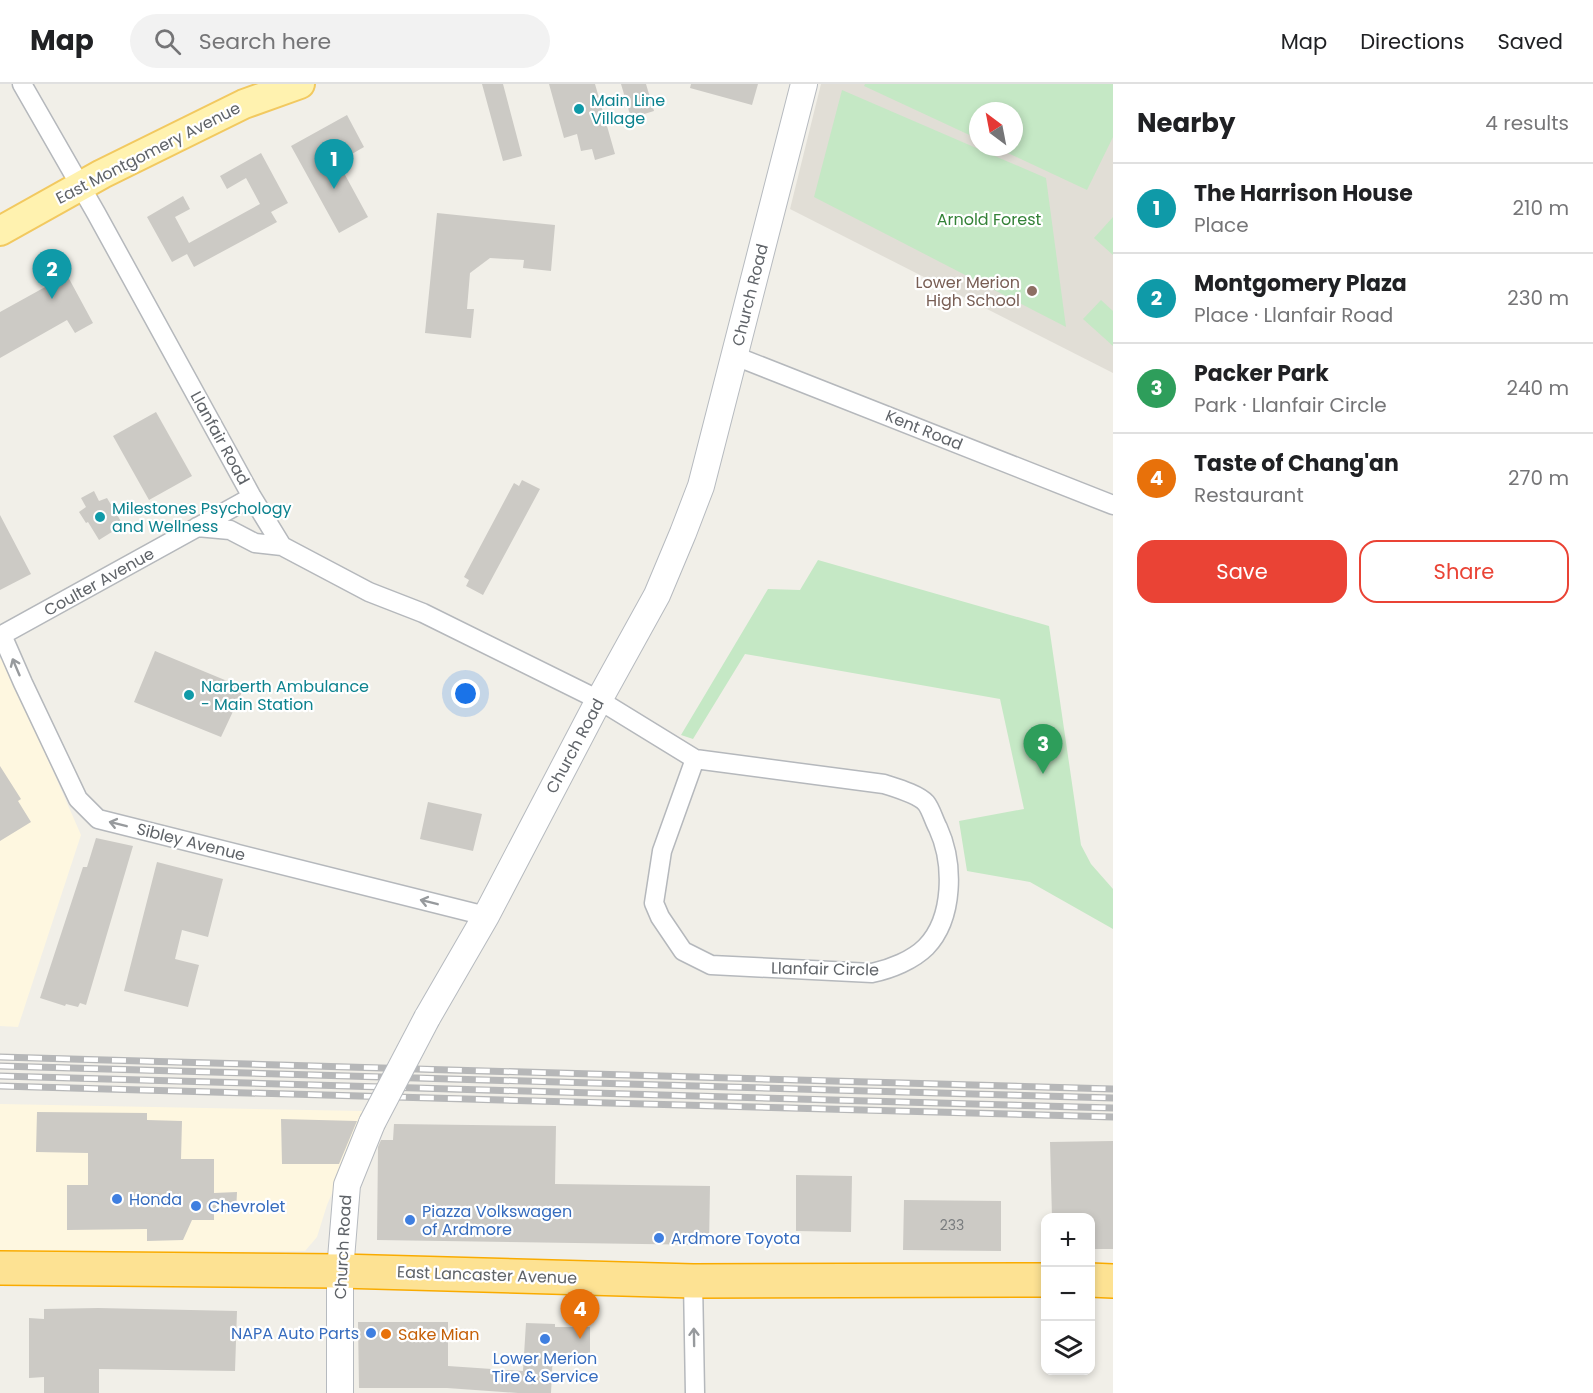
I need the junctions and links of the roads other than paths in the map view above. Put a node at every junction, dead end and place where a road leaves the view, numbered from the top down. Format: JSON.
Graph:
{"nodes":[{"id":1,"x":22,"y":84,"type":"edge"},
{"id":2,"x":300,"y":84,"type":"edge"},
{"id":3,"x":804,"y":84,"type":"edge"},
{"id":4,"x":81,"y":186,"type":"junction"},
{"id":5,"x":0,"y":231,"type":"edge"},
{"id":6,"x":735,"y":356,"type":"junction"},
{"id":7,"x":252,"y":497,"type":"junction"},
{"id":8,"x":1113,"y":505,"type":"edge"},
{"id":9,"x":197,"y":527,"type":"junction"},
{"id":10,"x":282,"y":546,"type":"junction"},
{"id":11,"x":1,"y":635,"type":"edge"},
{"id":12,"x":599,"y":700,"type":"junction"},
{"id":13,"x":696,"y":759,"type":"junction"},
{"id":14,"x":486,"y":916,"type":"junction"},
{"id":15,"x":0,"y":1268,"type":"edge"},
{"id":16,"x":340,"y":1271,"type":"junction"},
{"id":17,"x":1041,"y":1280,"type":"edge"},
{"id":18,"x":1095,"y":1280,"type":"edge"},
{"id":19,"x":693,"y":1281,"type":"junction"},
{"id":20,"x":1113,"y":1281,"type":"edge"},
{"id":21,"x":340,"y":1393,"type":"edge"},
{"id":22,"x":695,"y":1393,"type":"edge"}],
"edges":[{"from":1,"to":4,"type":"street","name":"Llanfair Road"},
{"from":2,"to":4,"type":"main road","name":"East Montgomery Avenue"},
{"from":3,"to":6,"type":"street","name":"Church Road"},
{"from":4,"to":5,"type":"main road","name":"East Montgomery Avenue"},
{"from":4,"to":7,"type":"street","name":"Llanfair Road"},
{"from":6,"to":8,"type":"street","name":"Kent Road"},
{"from":6,"to":12,"type":"street","name":"Church Road"},
{"from":7,"to":9,"type":"street","name":"Coulter Avenue"},
{"from":7,"to":10,"type":"street","name":"Llanfair Road"},
{"from":9,"to":10,"type":"street"},
{"from":9,"to":11,"type":"street","name":"Coulter Avenue"},
{"from":10,"to":12,"type":"street"},
{"from":14,"to":11,"type":"street","name":"Sibley Avenue","one_way":true},
{"from":12,"to":13,"type":"street","name":"Llanfair Circle"},
{"from":12,"to":14,"type":"street","name":"Church Road"},
{"from":13,"to":13,"type":"street","name":"Llanfair Circle"},
{"from":14,"to":16,"type":"street","name":"Church Road","bridge":true},
{"from":15,"to":16,"type":"highway","name":"East Lancaster Avenue"},
{"from":16,"to":19,"type":"highway","name":"East Lancaster Avenue"},
{"from":16,"to":21,"type":"street","name":"Church Road"},
{"from":17,"to":19,"type":"highway","name":"East Lancaster Avenue"},
{"from":18,"to":20,"type":"highway"},
{"from":22,"to":19,"type":"street","one_way":true}]}
